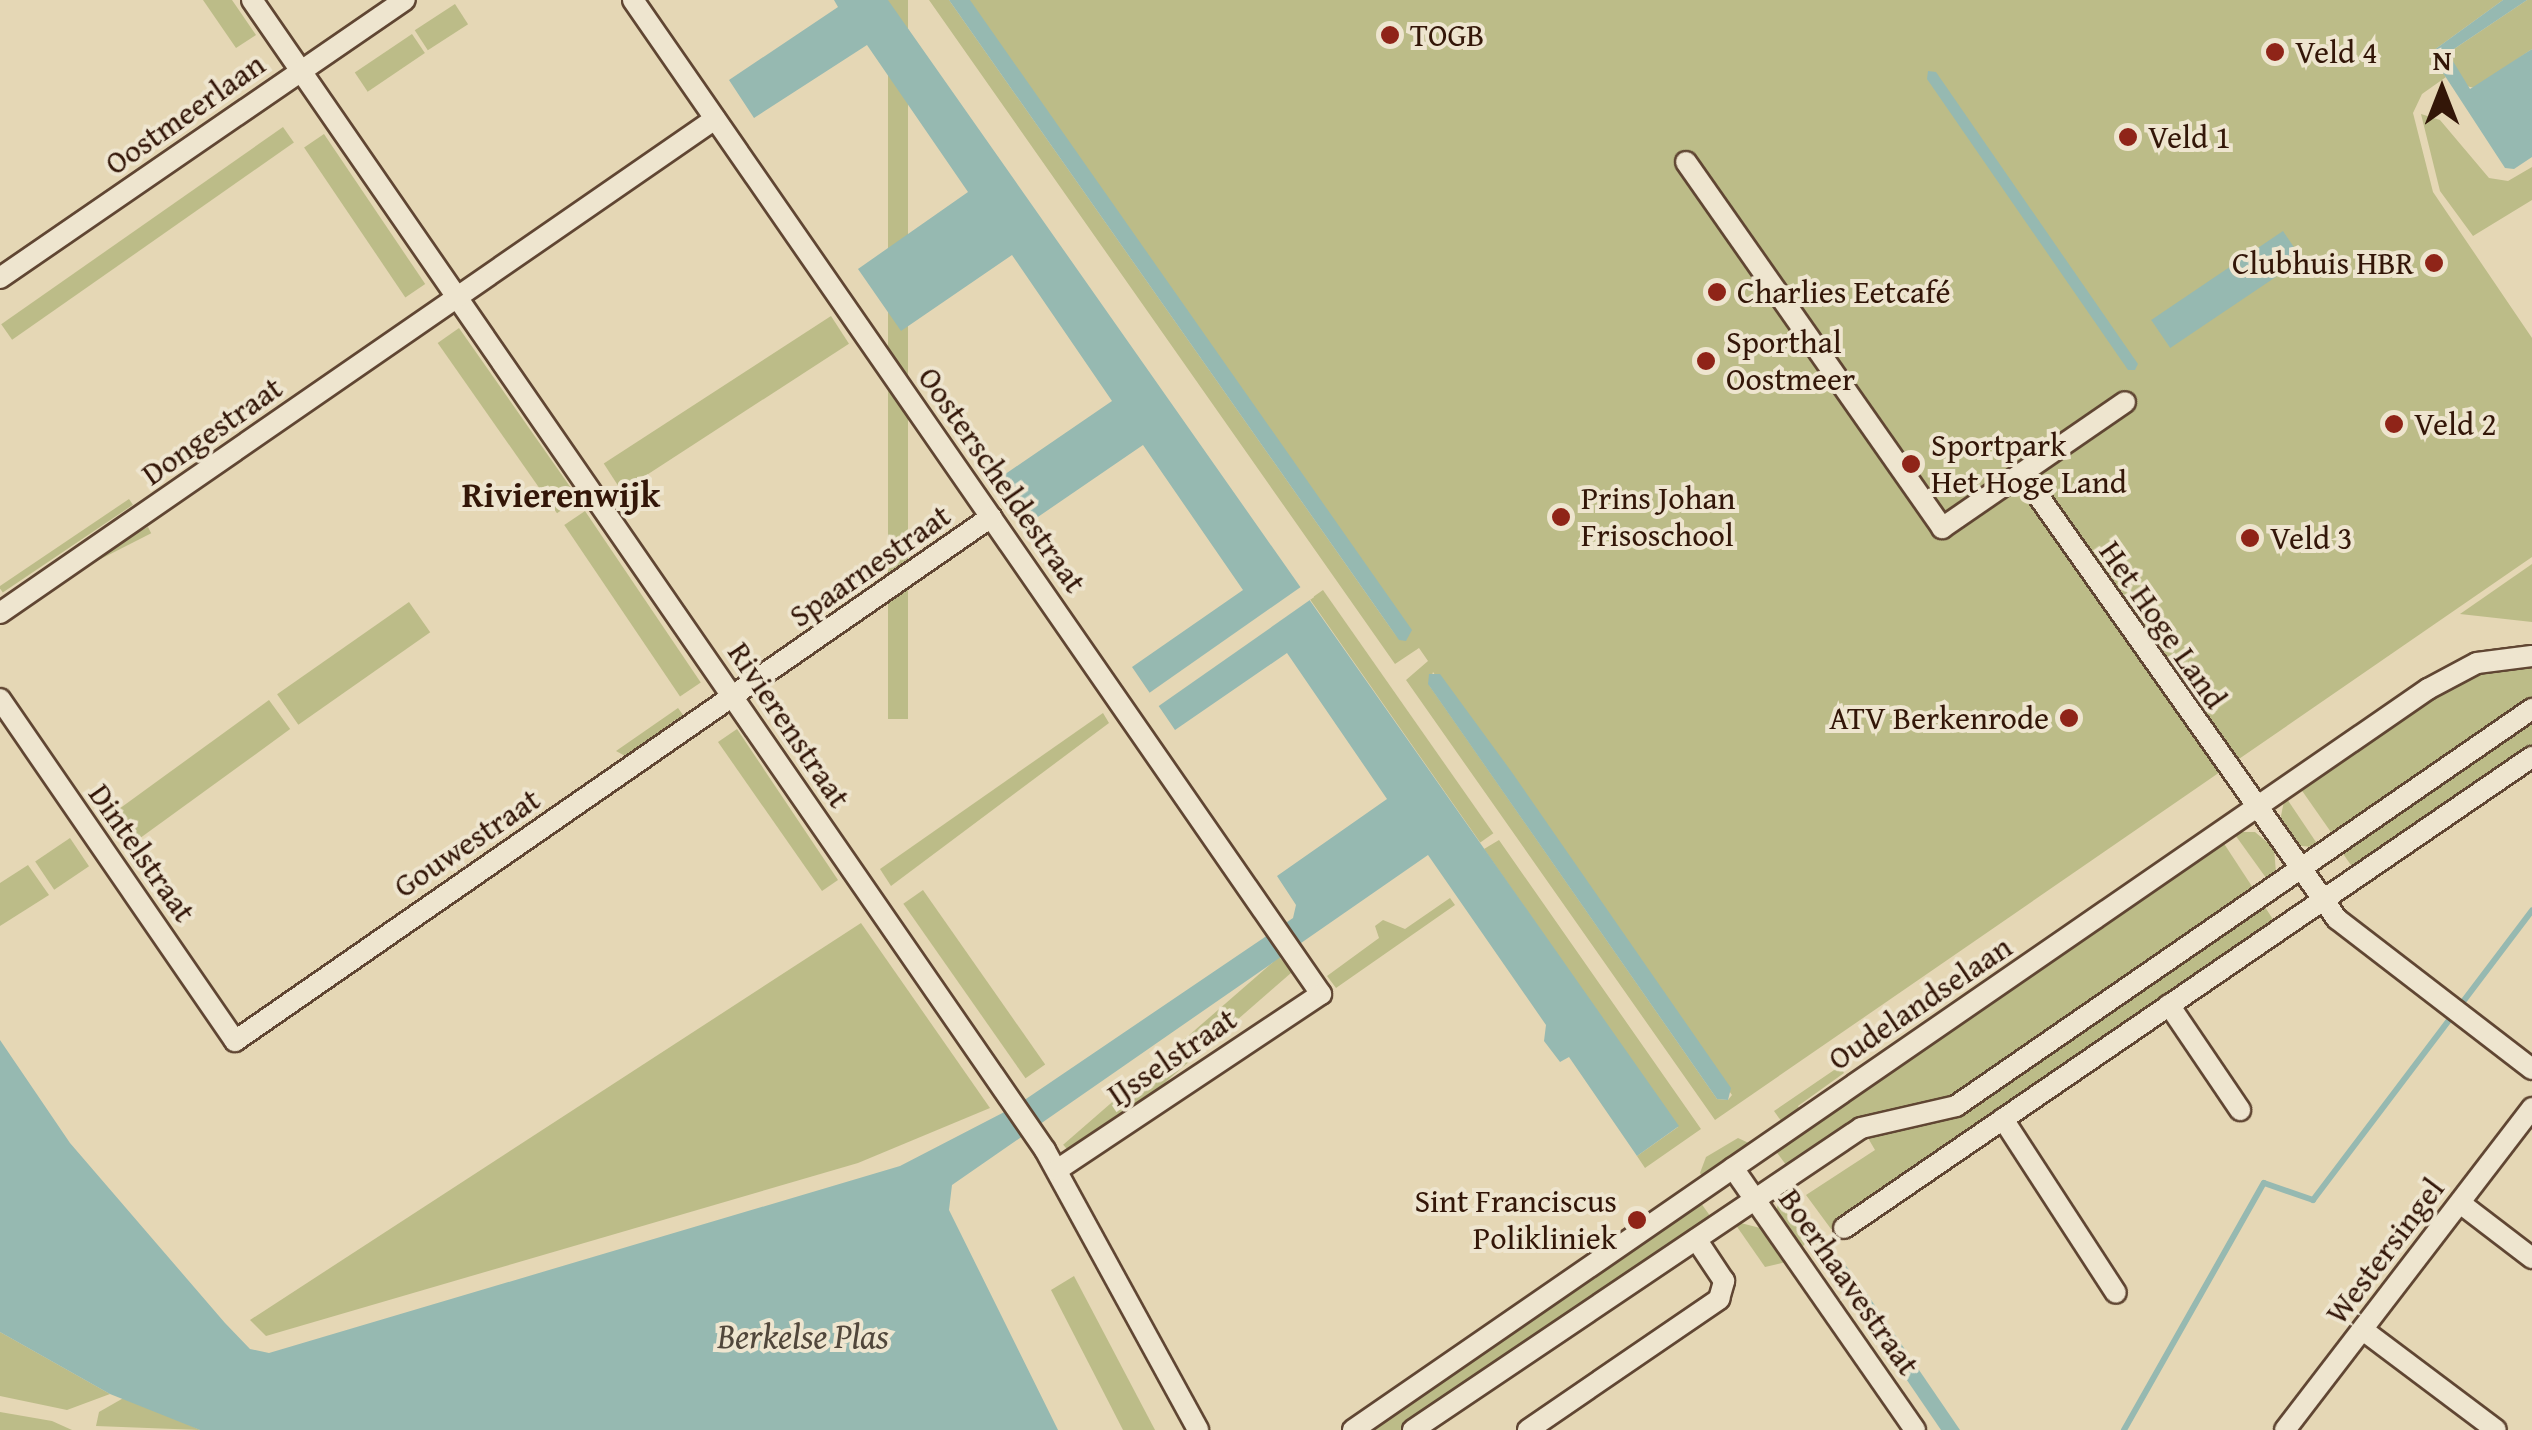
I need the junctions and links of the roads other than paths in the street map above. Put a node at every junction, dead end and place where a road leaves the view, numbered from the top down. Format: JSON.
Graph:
{"nodes":[{"id":1,"x":252,"y":0,"type":"edge"},
{"id":2,"x":404,"y":0,"type":"edge"},
{"id":3,"x":633,"y":0,"type":"edge"},
{"id":4,"x":302,"y":70,"type":"junction"},
{"id":5,"x":715,"y":119,"type":"junction"},
{"id":6,"x":1686,"y":162,"type":"dead end"},
{"id":7,"x":0,"y":278,"type":"edge"},
{"id":8,"x":457,"y":298,"type":"junction"},
{"id":9,"x":2125,"y":402,"type":"dead end"},
{"id":10,"x":2022,"y":473,"type":"junction"},
{"id":11,"x":991,"y":517,"type":"junction"},
{"id":12,"x":0,"y":613,"type":"edge"},
{"id":13,"x":2532,"y":656,"type":"edge"},
{"id":14,"x":733,"y":696,"type":"junction"},
{"id":15,"x":0,"y":699,"type":"edge"},
{"id":16,"x":2532,"y":710,"type":"edge"},
{"id":17,"x":2532,"y":756,"type":"edge"},
{"id":18,"x":2256,"y":809,"type":"junction"},
{"id":19,"x":2300,"y":870,"type":"junction"},
{"id":20,"x":2322,"y":900,"type":"junction"},
{"id":21,"x":1321,"y":994,"type":"joint"},
{"id":22,"x":2169,"y":1005,"type":"junction"},
{"id":23,"x":235,"y":1042,"type":"joint"},
{"id":24,"x":2532,"y":1069,"type":"edge"},
{"id":25,"x":2532,"y":1108,"type":"edge"},
{"id":26,"x":2240,"y":1110,"type":"dead end"},
{"id":27,"x":2002,"y":1119,"type":"junction"},
{"id":28,"x":1734,"y":1168,"type":"junction"},
{"id":29,"x":1057,"y":1170,"type":"junction"},
{"id":30,"x":1754,"y":1198,"type":"junction"},
{"id":31,"x":2460,"y":1203,"type":"junction"},
{"id":32,"x":1844,"y":1228,"type":"dead end"},
{"id":33,"x":1696,"y":1239,"type":"junction"},
{"id":34,"x":2532,"y":1258,"type":"edge"},
{"id":35,"x":2116,"y":1293,"type":"dead end"},
{"id":36,"x":2363,"y":1330,"type":"junction"},
{"id":37,"x":1198,"y":1430,"type":"edge"},
{"id":38,"x":1353,"y":1430,"type":"edge"},
{"id":39,"x":1413,"y":1430,"type":"edge"},
{"id":40,"x":1528,"y":1430,"type":"edge"},
{"id":41,"x":1915,"y":1430,"type":"edge"},
{"id":42,"x":2285,"y":1430,"type":"edge"},
{"id":43,"x":2496,"y":1430,"type":"edge"}],
"edges":[{"from":1,"to":4,"type":"street","name":"Rivierenstraat"},
{"from":2,"to":4,"type":"street","name":"Oostmeerlaan"},
{"from":3,"to":5,"type":"street","name":"Oosterscheldestraat"},
{"from":4,"to":7,"type":"street","name":"Oostmeerlaan"},
{"from":4,"to":8,"type":"street","name":"Rivierenstraat"},
{"from":5,"to":8,"type":"street","name":"Dongestraat"},
{"from":5,"to":11,"type":"street","name":"Oosterscheldestraat"},
{"from":6,"to":10,"type":"street"},
{"from":8,"to":12,"type":"street","name":"Dongestraat"},
{"from":8,"to":14,"type":"street","name":"Rivierenstraat"},
{"from":9,"to":10,"type":"street"},
{"from":10,"to":18,"type":"street","name":"Het Hoge Land"},
{"from":11,"to":14,"type":"street","name":"Spaarnestraat"},
{"from":11,"to":21,"type":"street","name":"Oosterscheldestraat"},
{"from":13,"to":18,"type":"street","name":"Oudelandselaan"},
{"from":14,"to":23,"type":"street","name":"Gouwestraat"},
{"from":14,"to":29,"type":"street","name":"Rivierenstraat"},
{"from":15,"to":23,"type":"street","name":"Dintelstraat"},
{"from":16,"to":19,"type":"street"},
{"from":17,"to":20,"type":"street"},
{"from":18,"to":19,"type":"street","name":"Het Hoge Land"},
{"from":18,"to":28,"type":"street","name":"Oudelandselaan"},
{"from":19,"to":20,"type":"street","name":"Het Hoge Land"},
{"from":19,"to":30,"type":"street"},
{"from":20,"to":22,"type":"street"},
{"from":20,"to":24,"type":"street","name":"Het Hoge Land"},
{"from":21,"to":29,"type":"street","name":"IJsselstraat"},
{"from":22,"to":26,"type":"street"},
{"from":22,"to":27,"type":"street"},
{"from":25,"to":31,"type":"street","name":"Westersingel"},
{"from":27,"to":32,"type":"street"},
{"from":27,"to":35,"type":"street"},
{"from":28,"to":30,"type":"street","name":"Boerhaavestraat"},
{"from":28,"to":38,"type":"street","name":"Oudelandselaan"},
{"from":29,"to":37,"type":"street","name":"Rivierenstraat"},
{"from":30,"to":33,"type":"street"},
{"from":30,"to":41,"type":"street","name":"Boerhaavestraat"},
{"from":31,"to":34,"type":"street"},
{"from":31,"to":36,"type":"street","name":"Westersingel"},
{"from":33,"to":39,"type":"street"},
{"from":33,"to":40,"type":"street"},
{"from":36,"to":42,"type":"street","name":"Westersingel"},
{"from":36,"to":43,"type":"street"}]}
